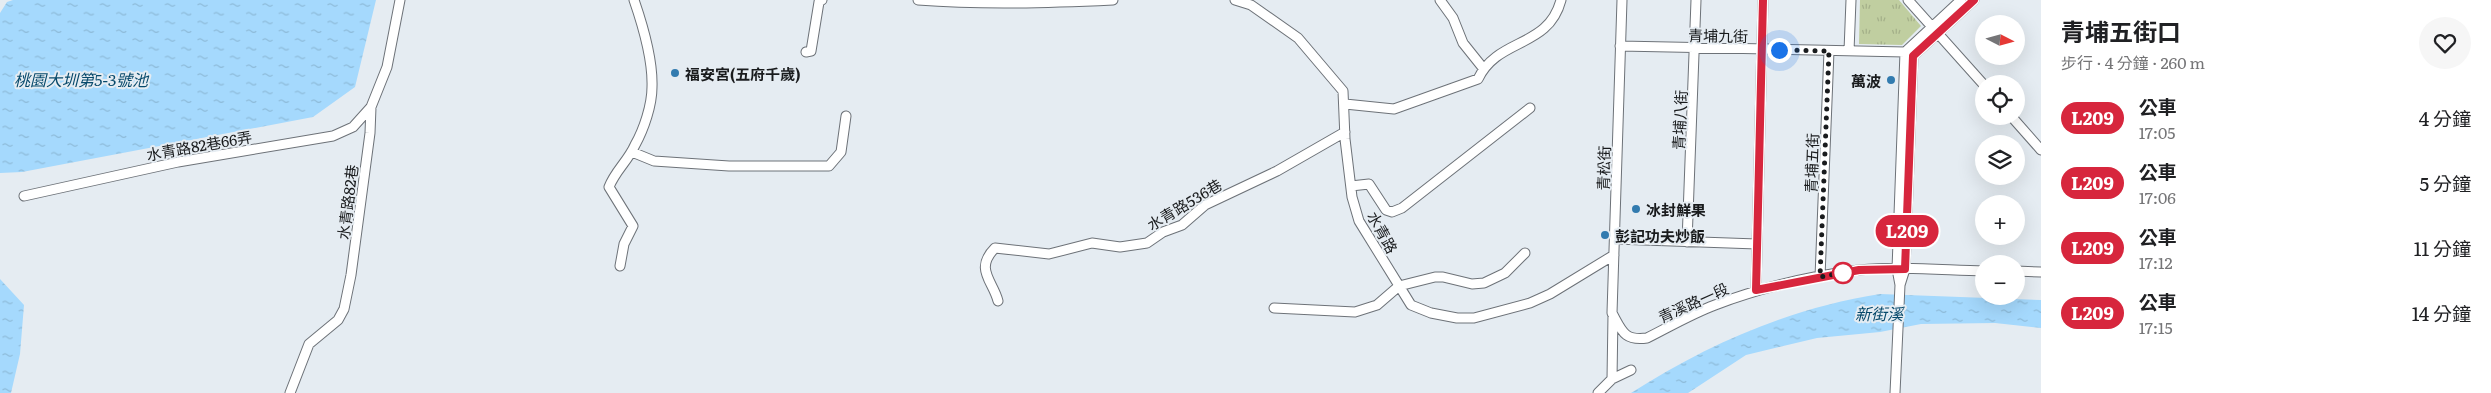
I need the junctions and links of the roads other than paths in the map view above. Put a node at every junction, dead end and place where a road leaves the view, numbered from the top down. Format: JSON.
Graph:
{"nodes":[{"id":1,"x":400,"y":0,"type":"edge"},
{"id":2,"x":634,"y":0,"type":"edge"},
{"id":3,"x":822,"y":0,"type":"edge"},
{"id":4,"x":918,"y":0,"type":"edge"},
{"id":5,"x":1113,"y":0,"type":"edge"},
{"id":6,"x":1234,"y":0,"type":"edge"},
{"id":7,"x":1440,"y":0,"type":"edge"},
{"id":8,"x":1561,"y":0,"type":"edge"},
{"id":9,"x":1622,"y":0,"type":"edge"},
{"id":10,"x":1696,"y":0,"type":"edge"},
{"id":11,"x":1763,"y":0,"type":"edge"},
{"id":12,"x":1851,"y":0,"type":"edge"},
{"id":13,"x":1908,"y":0,"type":"edge"},
{"id":14,"x":1961,"y":0,"type":"edge"},
{"id":15,"x":1974,"y":0,"type":"edge"},
{"id":16,"x":1934,"y":29,"type":"junction"},
{"id":17,"x":1620,"y":46,"type":"junction"},
{"id":18,"x":1696,"y":49,"type":"junction"},
{"id":19,"x":1762,"y":49,"type":"junction"},
{"id":20,"x":1829,"y":51,"type":"junction"},
{"id":21,"x":1849,"y":51,"type":"junction"},
{"id":22,"x":806,"y":52,"type":"dead end"},
{"id":23,"x":1905,"y":52,"type":"junction"},
{"id":24,"x":1483,"y":68,"type":"junction"},
{"id":25,"x":1975,"y":75,"type":"edge"},
{"id":26,"x":1345,"y":104,"type":"junction"},
{"id":27,"x":371,"y":107,"type":"junction"},
{"id":28,"x":1530,"y":108,"type":"dead end"},
{"id":29,"x":846,"y":116,"type":"dead end"},
{"id":30,"x":2019,"y":125,"type":"edge"},
{"id":31,"x":1346,"y":132,"type":"junction"},
{"id":32,"x":2041,"y":150,"type":"edge"},
{"id":33,"x":632,"y":152,"type":"junction"},
{"id":34,"x":1351,"y":186,"type":"junction"},
{"id":35,"x":24,"y":196,"type":"dead end"},
{"id":36,"x":1615,"y":240,"type":"junction"},
{"id":37,"x":1687,"y":242,"type":"junction"},
{"id":38,"x":1757,"y":244,"type":"junction"},
{"id":39,"x":1525,"y":253,"type":"dead end"},
{"id":40,"x":1614,"y":255,"type":"junction"},
{"id":41,"x":620,"y":266,"type":"dead end"},
{"id":42,"x":1901,"y":269,"type":"junction"},
{"id":43,"x":1975,"y":270,"type":"edge"},
{"id":44,"x":2025,"y":271,"type":"edge"},
{"id":45,"x":2041,"y":272,"type":"edge"},
{"id":46,"x":1820,"y":277,"type":"junction"},
{"id":47,"x":1399,"y":286,"type":"junction"},
{"id":48,"x":1756,"y":290,"type":"junction"},
{"id":49,"x":998,"y":301,"type":"dead end"},
{"id":50,"x":1274,"y":308,"type":"dead end"},
{"id":51,"x":1613,"y":315,"type":"junction"},
{"id":52,"x":1623,"y":334,"type":"joint"},
{"id":53,"x":1631,"y":370,"type":"dead end"},
{"id":54,"x":1612,"y":379,"type":"junction"},
{"id":55,"x":290,"y":393,"type":"edge"},
{"id":56,"x":1598,"y":393,"type":"edge"},
{"id":57,"x":1895,"y":393,"type":"edge"}],
"edges":[{"from":1,"to":27,"type":"street","name":"水青路82巷"},
{"from":2,"to":33,"type":"street"},
{"from":3,"to":22,"type":"street"},
{"from":4,"to":5,"type":"street"},
{"from":6,"to":26,"type":"street","name":"水青路"},
{"from":7,"to":24,"type":"street"},
{"from":8,"to":24,"type":"street"},
{"from":9,"to":17,"type":"street","name":"青松街"},
{"from":10,"to":18,"type":"street","name":"青埔八街"},
{"from":11,"to":19,"type":"street"},
{"from":12,"to":21,"type":"street"},
{"from":13,"to":16,"type":"street"},
{"from":14,"to":16,"type":"street"},
{"from":15,"to":16,"type":"street"},
{"from":16,"to":23,"type":"street"},
{"from":16,"to":25,"type":"street"},
{"from":16,"to":42,"type":"street"},
{"from":17,"to":18,"type":"street","name":"青埔九街"},
{"from":17,"to":36,"type":"street","name":"青松街"},
{"from":18,"to":19,"type":"street","name":"青埔九街"},
{"from":18,"to":37,"type":"street","name":"青埔八街"},
{"from":19,"to":20,"type":"street","name":"青埔九街"},
{"from":19,"to":38,"type":"street"},
{"from":20,"to":21,"type":"street","name":"青埔九街"},
{"from":20,"to":46,"type":"street","name":"青埔五街"},
{"from":21,"to":23,"type":"street","name":"青埔九街"},
{"from":23,"to":42,"type":"street"},
{"from":24,"to":26,"type":"street"},
{"from":26,"to":31,"type":"street","name":"水青路"},
{"from":27,"to":35,"type":"street","name":"水青路82巷66弄"},
{"from":27,"to":55,"type":"street","name":"水青路82巷"},
{"from":28,"to":34,"type":"street"},
{"from":29,"to":33,"type":"street"},
{"from":30,"to":32,"type":"street"},
{"from":31,"to":34,"type":"street","name":"水青路"},
{"from":31,"to":49,"type":"street","name":"水青路536巷"},
{"from":33,"to":41,"type":"street"},
{"from":34,"to":47,"type":"street","name":"水青路"},
{"from":36,"to":37,"type":"street"},
{"from":36,"to":40,"type":"street","name":"青松街"},
{"from":37,"to":38,"type":"street"},
{"from":38,"to":48,"type":"street"},
{"from":39,"to":47,"type":"street"},
{"from":40,"to":47,"type":"street","name":"水青路"},
{"from":40,"to":51,"type":"street","name":"青松街"},
{"from":42,"to":43,"type":"street","name":"青溪路一段"},
{"from":42,"to":46,"type":"street","name":"青溪路一段"},
{"from":42,"to":57,"type":"street"},
{"from":44,"to":45,"type":"street"},
{"from":46,"to":48,"type":"street","name":"青溪路一段"},
{"from":47,"to":50,"type":"street"},
{"from":48,"to":52,"type":"street","name":"青溪路一段"},
{"from":51,"to":52,"type":"street","name":"青松街"},
{"from":51,"to":54,"type":"street"},
{"from":53,"to":54,"type":"street"},
{"from":54,"to":56,"type":"street"}]}
